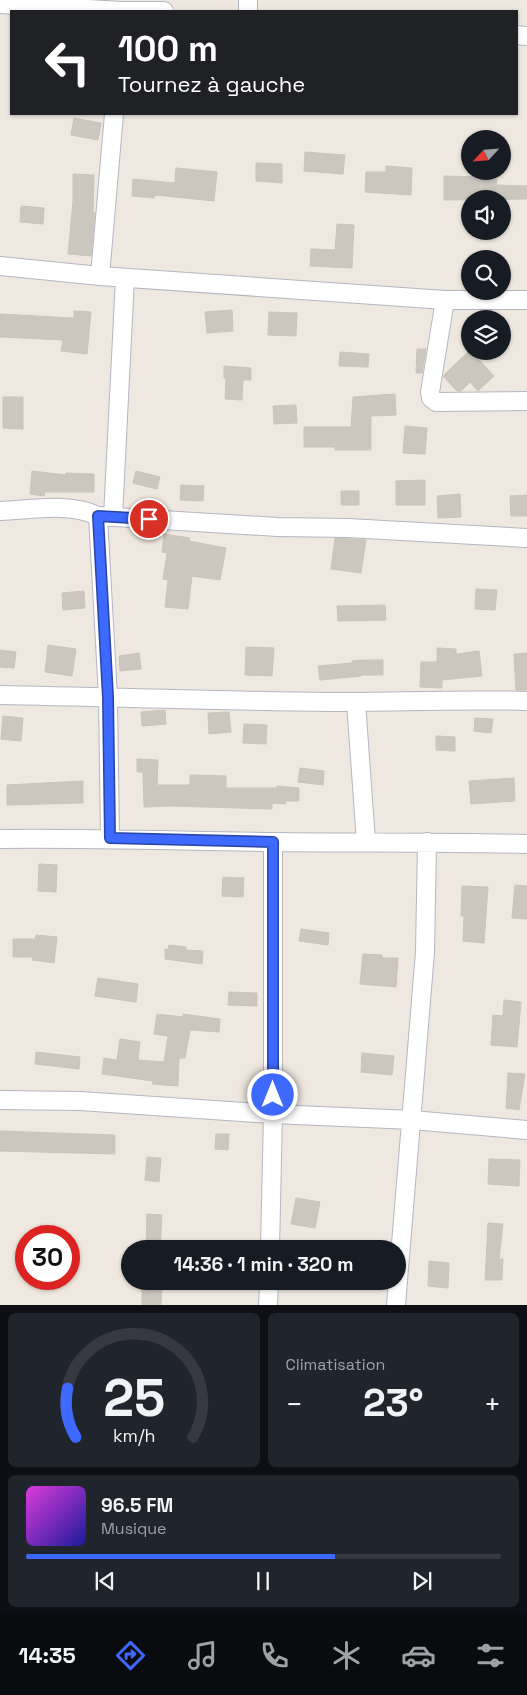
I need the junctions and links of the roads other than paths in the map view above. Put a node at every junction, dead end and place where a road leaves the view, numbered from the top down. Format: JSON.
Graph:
{"nodes":[{"id":1,"x":0,"y":4,"type":"edge"},
{"id":2,"x":105,"y":10,"type":"edge"},
{"id":3,"x":114,"y":115,"type":"edge"},
{"id":4,"x":0,"y":266,"type":"edge"},
{"id":5,"x":100,"y":276,"type":"junction"},
{"id":6,"x":125,"y":278,"type":"junction"},
{"id":7,"x":445,"y":300,"type":"junction"},
{"id":8,"x":527,"y":300,"type":"edge"},
{"id":9,"x":527,"y":401,"type":"edge"},
{"id":10,"x":0,"y":512,"type":"edge"},
{"id":11,"x":105,"y":516,"type":"junction"},
{"id":12,"x":527,"y":538,"type":"edge"},
{"id":13,"x":0,"y":695,"type":"edge"},
{"id":14,"x":108,"y":697,"type":"junction"},
{"id":15,"x":527,"y":701,"type":"edge"},
{"id":16,"x":356,"y":702,"type":"junction"},
{"id":17,"x":110,"y":838,"type":"junction"},
{"id":18,"x":0,"y":839,"type":"edge"},
{"id":19,"x":273,"y":842,"type":"junction"},
{"id":20,"x":366,"y":842,"type":"junction"},
{"id":21,"x":427,"y":842,"type":"junction"},
{"id":22,"x":527,"y":844,"type":"edge"},
{"id":23,"x":0,"y":1100,"type":"edge"},
{"id":24,"x":273,"y":1114,"type":"junction"},
{"id":25,"x":412,"y":1120,"type":"junction"},
{"id":26,"x":527,"y":1130,"type":"edge"},
{"id":27,"x":270,"y":1240,"type":"edge"},
{"id":28,"x":269,"y":1290,"type":"edge"},
{"id":29,"x":268,"y":1305,"type":"edge"},
{"id":30,"x":396,"y":1305,"type":"edge"}],
"edges":[{"from":1,"to":2,"type":"street"},
{"from":3,"to":5,"type":"street"},
{"from":4,"to":5,"type":"street"},
{"from":5,"to":6,"type":"street"},
{"from":6,"to":7,"type":"street"},
{"from":6,"to":11,"type":"street"},
{"from":7,"to":8,"type":"street"},
{"from":7,"to":9,"type":"street"},
{"from":10,"to":11,"type":"street"},
{"from":11,"to":12,"type":"street"},
{"from":11,"to":14,"type":"street"},
{"from":13,"to":14,"type":"street"},
{"from":14,"to":16,"type":"street"},
{"from":14,"to":17,"type":"street"},
{"from":15,"to":16,"type":"street"},
{"from":16,"to":20,"type":"street"},
{"from":17,"to":18,"type":"street"},
{"from":17,"to":19,"type":"street"},
{"from":19,"to":20,"type":"street"},
{"from":19,"to":24,"type":"street"},
{"from":20,"to":21,"type":"street"},
{"from":21,"to":22,"type":"street"},
{"from":21,"to":25,"type":"street"},
{"from":23,"to":24,"type":"street"},
{"from":24,"to":25,"type":"street"},
{"from":24,"to":27,"type":"street"},
{"from":25,"to":26,"type":"street"},
{"from":25,"to":30,"type":"street"},
{"from":28,"to":29,"type":"street"}]}
